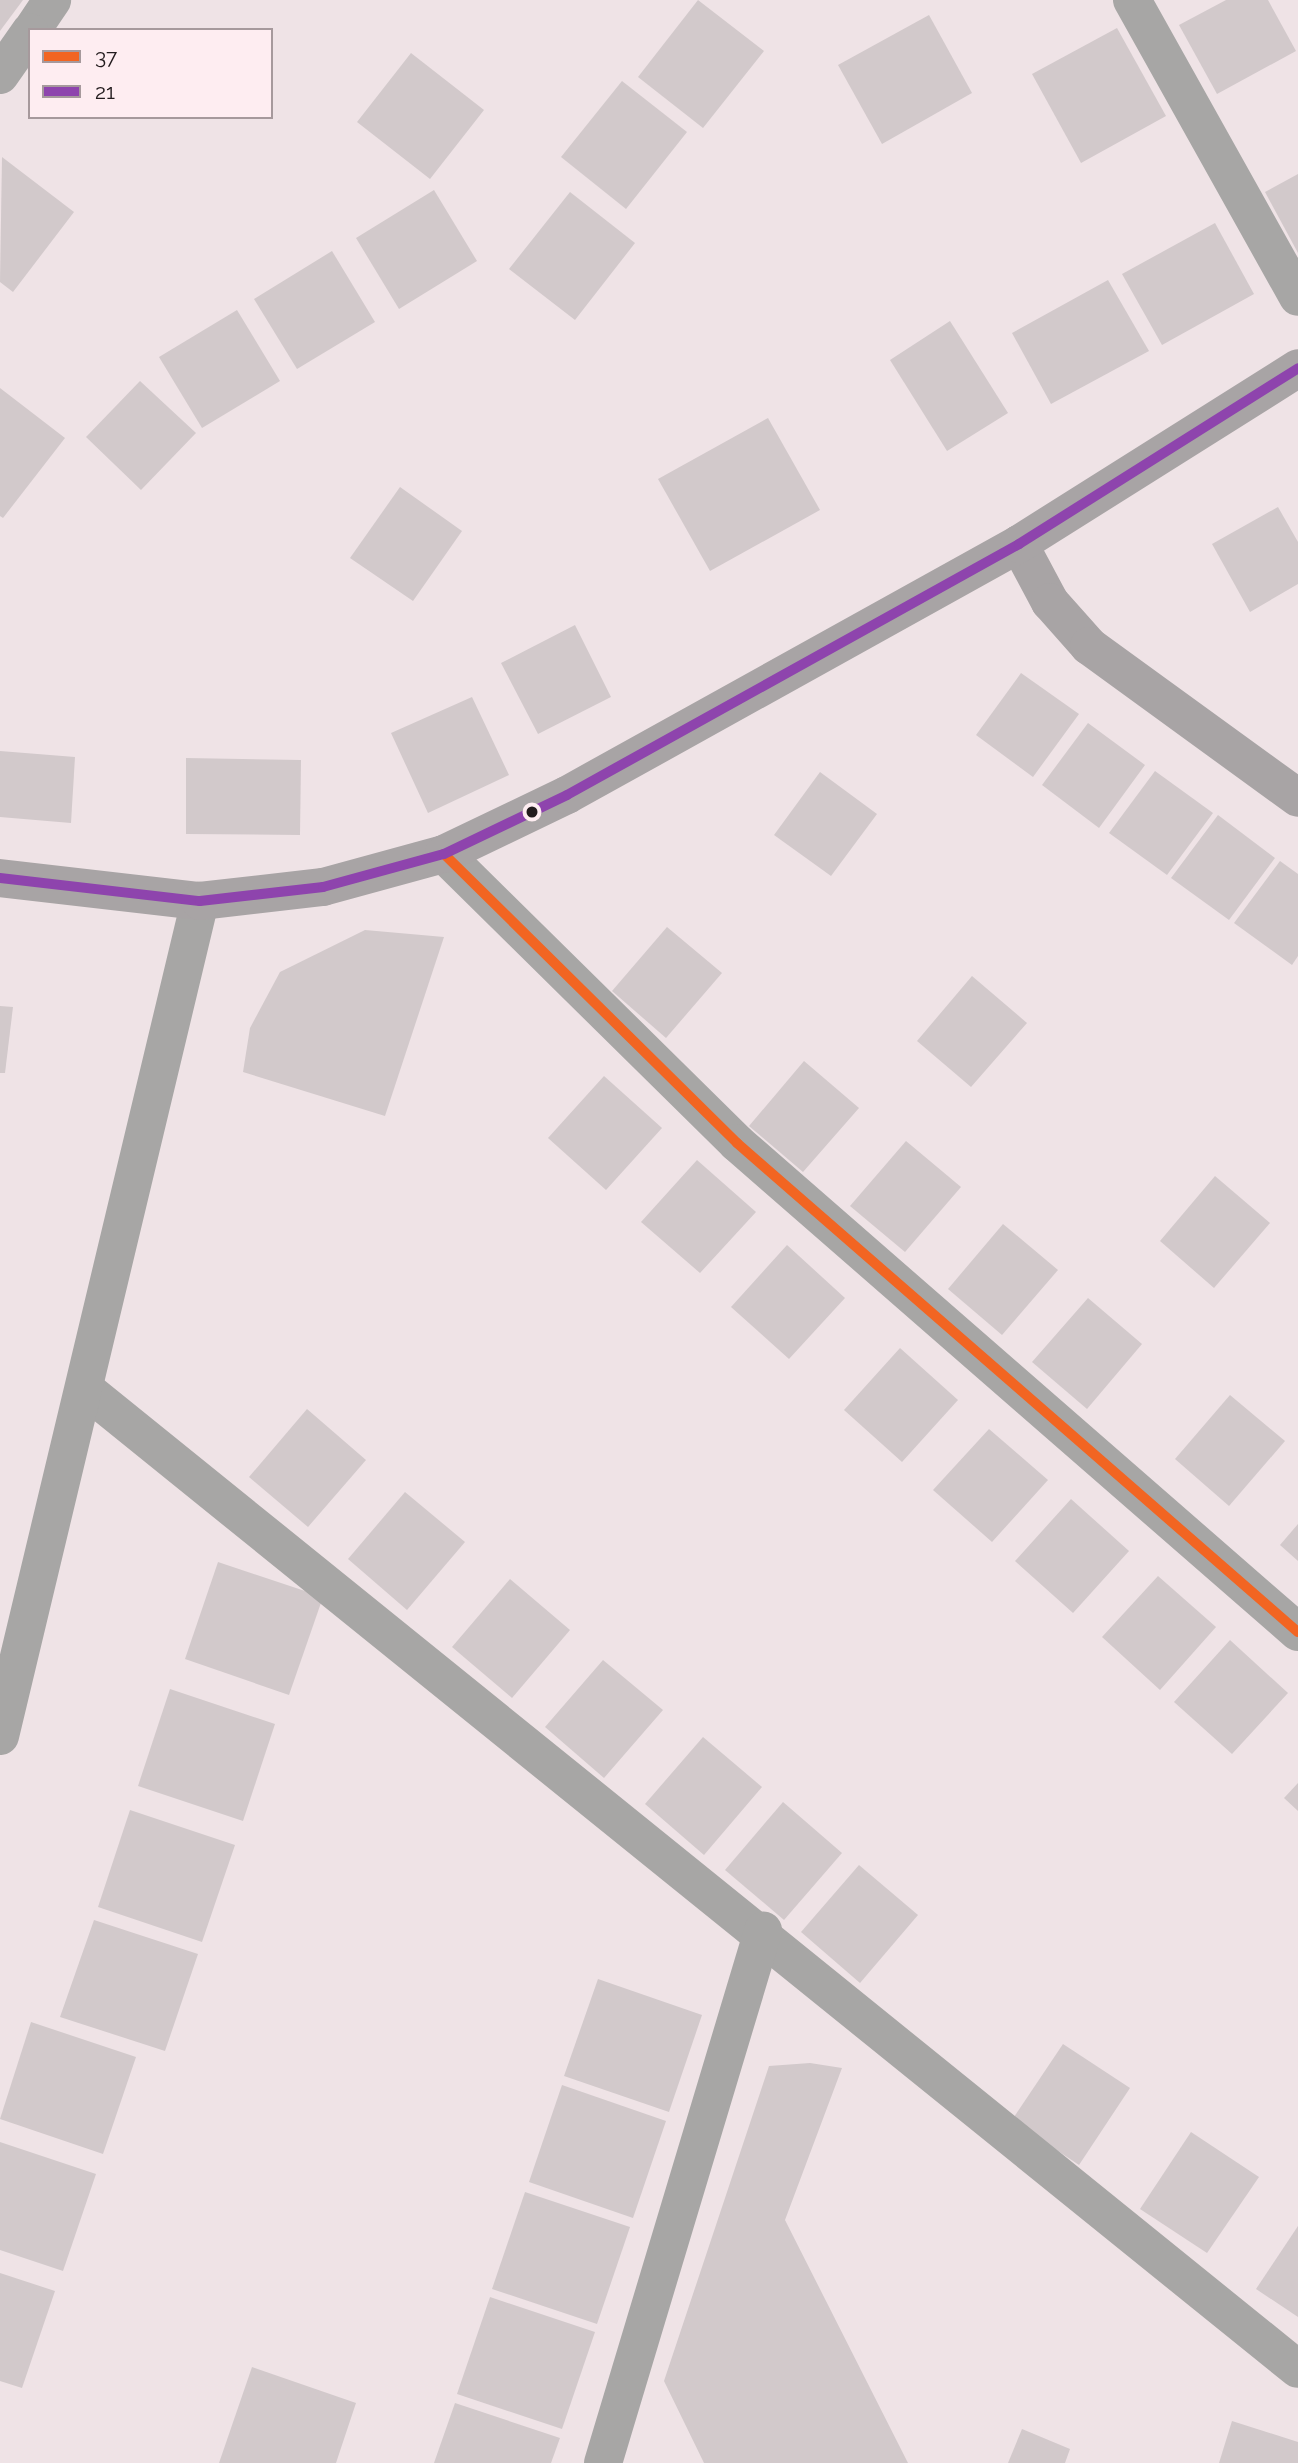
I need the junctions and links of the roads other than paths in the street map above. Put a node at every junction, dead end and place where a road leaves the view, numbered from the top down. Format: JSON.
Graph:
{"nodes":[{"id":1,"x":52,"y":0,"type":"edge"},
{"id":2,"x":1132,"y":0,"type":"edge"},
{"id":3,"x":33,"y":28,"type":"edge"},
{"id":4,"x":28,"y":35,"type":"edge"},
{"id":5,"x":0,"y":75,"type":"edge"},
{"id":6,"x":1298,"y":297,"type":"edge"},
{"id":7,"x":1298,"y":368,"type":"edge"},
{"id":8,"x":1019,"y":544,"type":"junction"},
{"id":9,"x":1298,"y":798,"type":"edge"},
{"id":10,"x":444,"y":854,"type":"junction"},
{"id":11,"x":0,"y":878,"type":"edge"},
{"id":12,"x":200,"y":901,"type":"junction"},
{"id":13,"x":85,"y":1389,"type":"junction"},
{"id":14,"x":1298,"y":1632,"type":"edge"},
{"id":15,"x":0,"y":1736,"type":"edge"},
{"id":16,"x":763,"y":1931,"type":"junction"},
{"id":17,"x":1298,"y":2369,"type":"edge"},
{"id":18,"x":603,"y":2463,"type":"edge"}],
"edges":[{"from":1,"to":3,"type":"street"},
{"from":2,"to":6,"type":"street"},
{"from":4,"to":5,"type":"street"},
{"from":7,"to":8,"type":"main road"},
{"from":8,"to":9,"type":"main road"},
{"from":8,"to":10,"type":"main road"},
{"from":10,"to":12,"type":"main road"},
{"from":10,"to":14,"type":"street"},
{"from":11,"to":12,"type":"main road"},
{"from":12,"to":13,"type":"street"},
{"from":13,"to":15,"type":"street"},
{"from":13,"to":16,"type":"street"},
{"from":16,"to":17,"type":"street"},
{"from":16,"to":18,"type":"street"}]}
